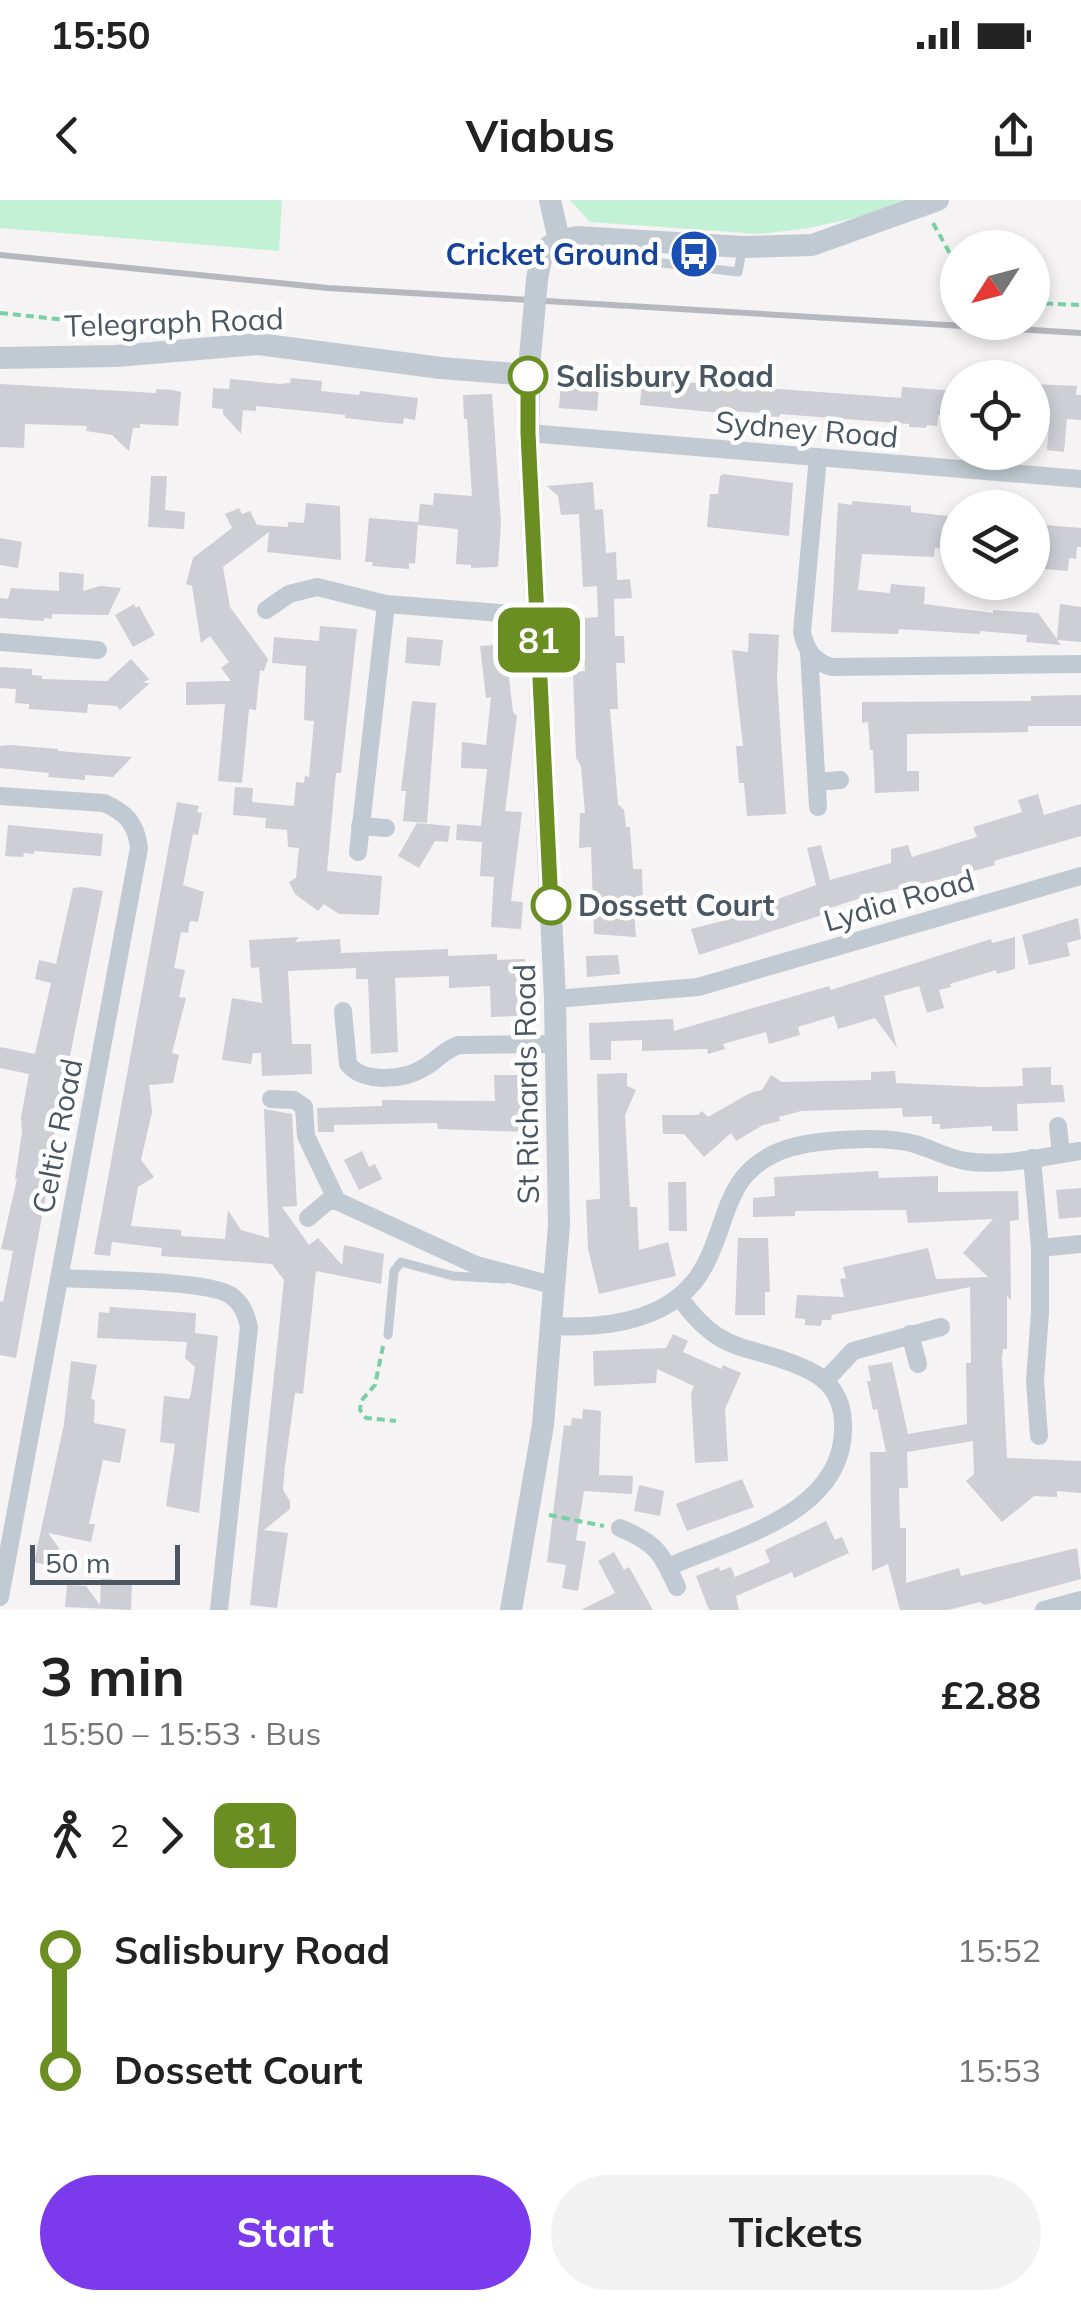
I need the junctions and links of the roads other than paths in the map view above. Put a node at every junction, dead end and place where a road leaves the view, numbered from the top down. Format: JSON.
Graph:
{"nodes":[{"id":1,"x":550,"y":200,"type":"edge"},
{"id":2,"x":932,"y":202,"type":"edge"},
{"id":3,"x":558,"y":240,"type":"junction"},
{"id":4,"x":0,"y":358,"type":"edge"},
{"id":5,"x":530,"y":366,"type":"junction"},
{"id":6,"x":528,"y":433,"type":"junction"},
{"id":7,"x":818,"y":458,"type":"junction"},
{"id":8,"x":1081,"y":479,"type":"edge"},
{"id":9,"x":386,"y":604,"type":"junction"},
{"id":10,"x":266,"y":610,"type":"dead end"},
{"id":11,"x":538,"y":616,"type":"junction"},
{"id":12,"x":0,"y":642,"type":"edge"},
{"id":13,"x":98,"y":650,"type":"dead end"},
{"id":14,"x":809,"y":652,"type":"junction"},
{"id":15,"x":1081,"y":664,"type":"edge"},
{"id":16,"x":840,"y":780,"type":"dead end"},
{"id":17,"x":816,"y":782,"type":"junction"},
{"id":18,"x":0,"y":796,"type":"edge"},
{"id":19,"x":818,"y":807,"type":"dead end"},
{"id":20,"x":360,"y":826,"type":"junction"},
{"id":21,"x":386,"y":828,"type":"dead end"},
{"id":22,"x":358,"y":852,"type":"dead end"},
{"id":23,"x":1081,"y":876,"type":"edge"},
{"id":24,"x":555,"y":999,"type":"junction"},
{"id":25,"x":343,"y":1011,"type":"dead end"},
{"id":26,"x":557,"y":1044,"type":"junction"},
{"id":27,"x":271,"y":1099,"type":"dead end"},
{"id":28,"x":1058,"y":1126,"type":"dead end"},
{"id":29,"x":1070,"y":1153,"type":"edge"},
{"id":30,"x":1032,"y":1158,"type":"junction"},
{"id":31,"x":337,"y":1201,"type":"junction"},
{"id":32,"x":308,"y":1218,"type":"dead end"},
{"id":33,"x":1081,"y":1244,"type":"edge"},
{"id":34,"x":1040,"y":1248,"type":"junction"},
{"id":35,"x":59,"y":1278,"type":"junction"},
{"id":36,"x":528,"y":1280,"type":"junction"},
{"id":37,"x":556,"y":1286,"type":"junction"},
{"id":38,"x":680,"y":1296,"type":"junction"},
{"id":39,"x":553,"y":1326,"type":"junction"},
{"id":40,"x":940,"y":1326,"type":"dead end"},
{"id":41,"x":910,"y":1334,"type":"junction"},
{"id":42,"x":388,"y":1336,"type":"road end"},
{"id":43,"x":918,"y":1364,"type":"dead end"},
{"id":44,"x":825,"y":1380,"type":"junction"},
{"id":45,"x":1039,"y":1436,"type":"dead end"},
{"id":46,"x":620,"y":1528,"type":"road end"},
{"id":47,"x":668,"y":1566,"type":"junction"},
{"id":48,"x":677,"y":1588,"type":"dead end"},
{"id":49,"x":0,"y":1597,"type":"edge"},
{"id":50,"x":1081,"y":1600,"type":"edge"},
{"id":51,"x":219,"y":1610,"type":"edge"},
{"id":52,"x":511,"y":1610,"type":"edge"},
{"id":53,"x":1044,"y":1610,"type":"edge"}],
"edges":[{"from":1,"to":3,"type":"street"},
{"from":2,"to":3,"type":"street"},
{"from":3,"to":5,"type":"street","name":"St Richards Road","bridge":true},
{"from":4,"to":5,"type":"street","name":"Telegraph Road"},
{"from":5,"to":6,"type":"street","name":"St Richards Road"},
{"from":6,"to":7,"type":"street","name":"Sydney Road"},
{"from":6,"to":11,"type":"street","name":"St Richards Road"},
{"from":7,"to":8,"type":"street","name":"Sydney Road"},
{"from":7,"to":14,"type":"street"},
{"from":9,"to":10,"type":"street"},
{"from":9,"to":11,"type":"street"},
{"from":9,"to":20,"type":"street"},
{"from":11,"to":24,"type":"street","name":"St Richards Road"},
{"from":12,"to":13,"type":"street"},
{"from":14,"to":15,"type":"street"},
{"from":14,"to":17,"type":"street"},
{"from":16,"to":17,"type":"street"},
{"from":17,"to":19,"type":"street"},
{"from":18,"to":35,"type":"street","name":"Celtic Road"},
{"from":20,"to":21,"type":"street"},
{"from":20,"to":22,"type":"street"},
{"from":23,"to":24,"type":"street","name":"Lydia Road"},
{"from":24,"to":26,"type":"street","name":"St Richards Road"},
{"from":25,"to":26,"type":"street"},
{"from":26,"to":37,"type":"street","name":"St Richards Road"},
{"from":27,"to":31,"type":"street"},
{"from":28,"to":29,"type":"street"},
{"from":29,"to":30,"type":"street"},
{"from":30,"to":34,"type":"street"},
{"from":30,"to":38,"type":"street"},
{"from":31,"to":32,"type":"street"},
{"from":31,"to":36,"type":"street"},
{"from":33,"to":34,"type":"street"},
{"from":34,"to":45,"type":"street"},
{"from":35,"to":49,"type":"street","name":"Celtic Road"},
{"from":35,"to":51,"type":"street"},
{"from":36,"to":37,"type":"street"},
{"from":36,"to":42,"type":"lane"},
{"from":37,"to":39,"type":"street","name":"St Richards Road"},
{"from":38,"to":39,"type":"street"},
{"from":38,"to":44,"type":"street"},
{"from":39,"to":52,"type":"street","name":"St Richards Road"},
{"from":40,"to":41,"type":"street"},
{"from":41,"to":43,"type":"street"},
{"from":41,"to":44,"type":"street"},
{"from":44,"to":47,"type":"street"},
{"from":46,"to":47,"type":"street"},
{"from":47,"to":48,"type":"street"},
{"from":50,"to":53,"type":"street"}]}
